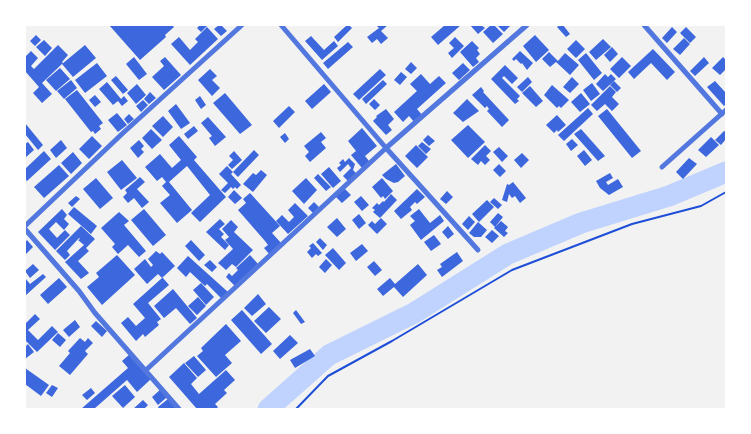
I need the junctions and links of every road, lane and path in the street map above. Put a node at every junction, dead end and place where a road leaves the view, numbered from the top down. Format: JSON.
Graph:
{"nodes":[{"id":1,"x":242,"y":25,"type":"edge"},
{"id":2,"x":281,"y":25,"type":"edge"},
{"id":3,"x":527,"y":25,"type":"edge"},
{"id":4,"x":644,"y":25,"type":"edge"},
{"id":5,"x":724,"y":112,"type":"edge"},
{"id":6,"x":386,"y":148,"type":"junction"},
{"id":7,"x":662,"y":168,"type":"dead end"},
{"id":8,"x":726,"y":192,"type":"edge"},
{"id":9,"x":25,"y":228,"type":"edge"},
{"id":10,"x":478,"y":250,"type":"dead end"},
{"id":11,"x":146,"y":370,"type":"junction"},
{"id":12,"x":179,"y":409,"type":"edge"},
{"id":13,"x":296,"y":409,"type":"edge"}],
"edges":[{"from":1,"to":9,"type":"street"},
{"from":2,"to":6,"type":"street"},
{"from":3,"to":6,"type":"street"},
{"from":4,"to":5,"type":"street"},
{"from":5,"to":7,"type":"street"},
{"from":6,"to":10,"type":"street"},
{"from":6,"to":11,"type":"street"},
{"from":8,"to":13,"type":"path"},
{"from":9,"to":11,"type":"street"},
{"from":11,"to":12,"type":"street"}]}
